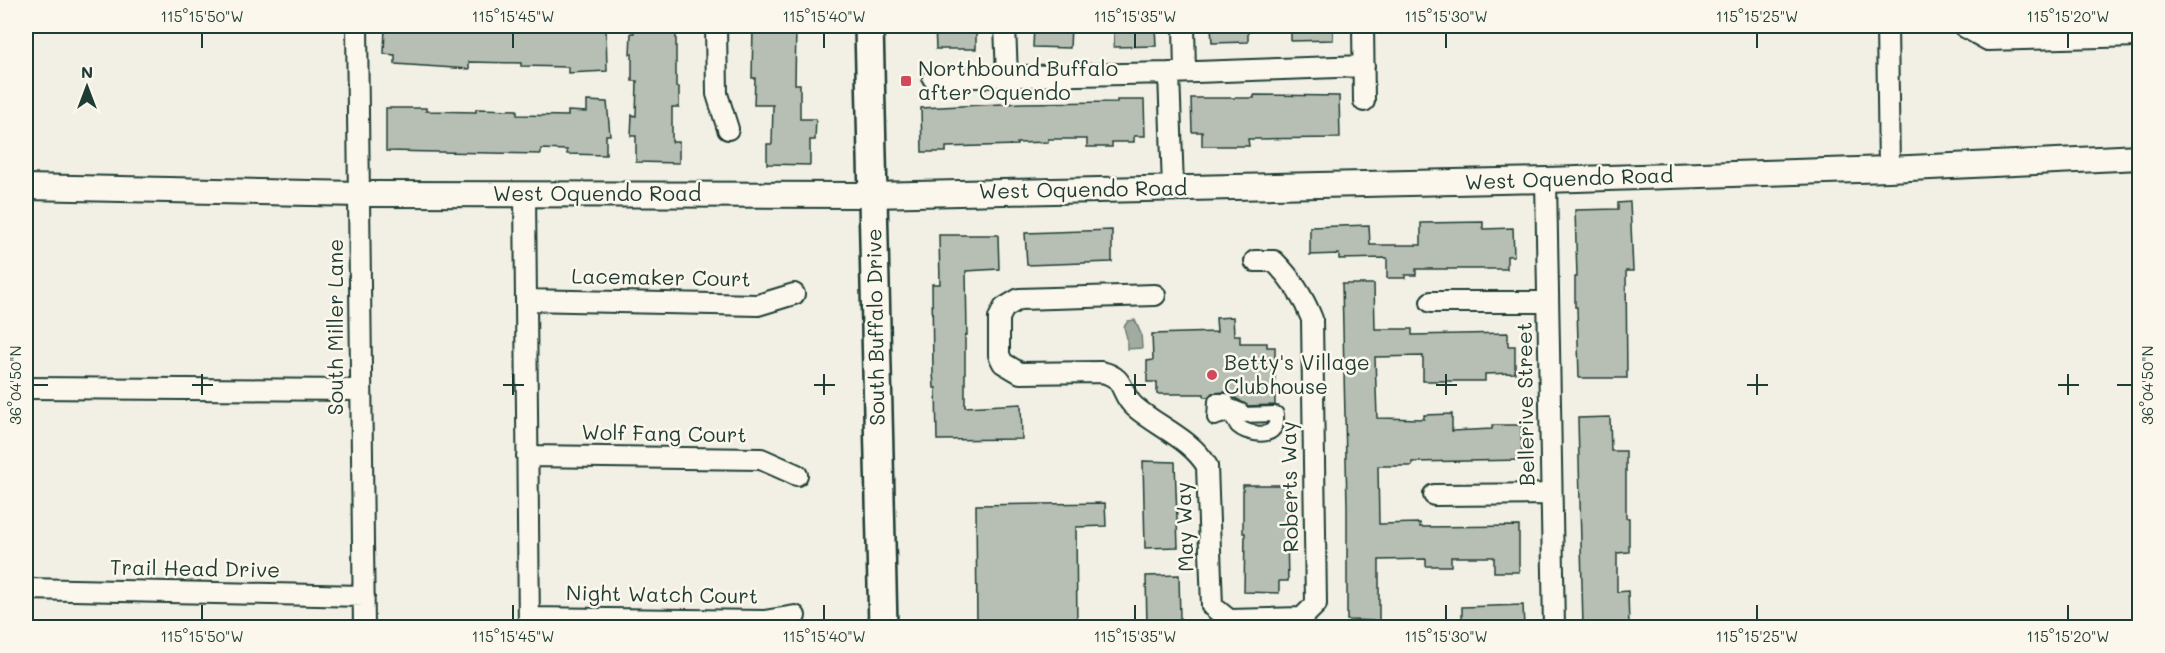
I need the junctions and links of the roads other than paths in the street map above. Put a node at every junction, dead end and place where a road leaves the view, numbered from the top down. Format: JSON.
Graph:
{"nodes":[{"id":1,"x":357,"y":26,"type":"edge"},
{"id":2,"x":716,"y":26,"type":"edge"},
{"id":3,"x":869,"y":26,"type":"edge"},
{"id":4,"x":1005,"y":26,"type":"edge"},
{"id":5,"x":1184,"y":26,"type":"edge"},
{"id":6,"x":1363,"y":26,"type":"edge"},
{"id":7,"x":1887,"y":26,"type":"edge"},
{"id":8,"x":1965,"y":27,"type":"dead end"},
{"id":9,"x":2139,"y":36,"type":"edge"},
{"id":10,"x":1364,"y":66,"type":"junction"},
{"id":11,"x":1177,"y":73,"type":"junction"},
{"id":12,"x":1007,"y":76,"type":"junction"},
{"id":13,"x":933,"y":78,"type":"dead end"},
{"id":14,"x":1364,"y":101,"type":"dead end"},
{"id":15,"x":728,"y":129,"type":"dead end"},
{"id":16,"x":2139,"y":157,"type":"edge"},
{"id":17,"x":1889,"y":169,"type":"junction"},
{"id":18,"x":1546,"y":180,"type":"junction"},
{"id":19,"x":26,"y":187,"type":"edge"},
{"id":20,"x":1173,"y":188,"type":"junction"},
{"id":21,"x":525,"y":193,"type":"junction"},
{"id":22,"x":360,"y":194,"type":"junction"},
{"id":23,"x":873,"y":195,"type":"junction"},
{"id":24,"x":1255,"y":261,"type":"dead end"},
{"id":25,"x":794,"y":294,"type":"dead end"},
{"id":26,"x":1155,"y":295,"type":"dead end"},
{"id":27,"x":526,"y":300,"type":"junction"},
{"id":28,"x":1431,"y":302,"type":"dead end"},
{"id":29,"x":1548,"y":302,"type":"junction"},
{"id":30,"x":26,"y":388,"type":"edge"},
{"id":31,"x":360,"y":390,"type":"junction"},
{"id":32,"x":527,"y":456,"type":"junction"},
{"id":33,"x":797,"y":474,"type":"dead end"},
{"id":34,"x":1551,"y":494,"type":"junction"},
{"id":35,"x":1434,"y":495,"type":"dead end"},
{"id":36,"x":26,"y":590,"type":"edge"},
{"id":37,"x":364,"y":596,"type":"junction"},
{"id":38,"x":1221,"y":614,"type":"joint"},
{"id":39,"x":795,"y":616,"type":"dead end"},
{"id":40,"x":529,"y":623,"type":"edge"},
{"id":41,"x":364,"y":627,"type":"edge"},
{"id":42,"x":884,"y":627,"type":"edge"},
{"id":43,"x":1554,"y":627,"type":"edge"}],
"edges":[{"from":1,"to":22,"type":"street","name":"South Miller Lane"},
{"from":2,"to":15,"type":"street"},
{"from":3,"to":23,"type":"main road","name":"South Buffalo Drive"},
{"from":4,"to":12,"type":"street"},
{"from":5,"to":11,"type":"street"},
{"from":6,"to":10,"type":"street"},
{"from":7,"to":17,"type":"street"},
{"from":8,"to":9,"type":"street"},
{"from":10,"to":11,"type":"street"},
{"from":10,"to":14,"type":"street"},
{"from":11,"to":12,"type":"street"},
{"from":11,"to":20,"type":"street"},
{"from":12,"to":13,"type":"street"},
{"from":16,"to":17,"type":"street","name":"West Oquendo Road"},
{"from":17,"to":18,"type":"street","name":"West Oquendo Road"},
{"from":18,"to":20,"type":"street","name":"West Oquendo Road"},
{"from":18,"to":29,"type":"street","name":"Bellerive Street"},
{"from":19,"to":22,"type":"street","name":"West Oquendo Road"},
{"from":20,"to":23,"type":"street","name":"West Oquendo Road"},
{"from":21,"to":22,"type":"street","name":"West Oquendo Road"},
{"from":21,"to":23,"type":"street","name":"West Oquendo Road"},
{"from":21,"to":27,"type":"street"},
{"from":22,"to":31,"type":"street","name":"South Miller Lane"},
{"from":23,"to":42,"type":"main road","name":"South Buffalo Drive"},
{"from":24,"to":38,"type":"street","name":"Roberts Way"},
{"from":25,"to":27,"type":"street","name":"Lacemaker Court"},
{"from":26,"to":38,"type":"street","name":"May Way"},
{"from":27,"to":32,"type":"street"},
{"from":28,"to":29,"type":"street"},
{"from":29,"to":34,"type":"street","name":"Bellerive Street"},
{"from":30,"to":31,"type":"street"},
{"from":31,"to":37,"type":"street","name":"South Miller Lane"},
{"from":32,"to":33,"type":"street","name":"Wolf Fang Court"},
{"from":32,"to":40,"type":"street"},
{"from":34,"to":35,"type":"street"},
{"from":34,"to":43,"type":"street","name":"Bellerive Street"},
{"from":36,"to":37,"type":"street","name":"Trail Head Drive"},
{"from":37,"to":41,"type":"street","name":"South Miller Lane"},
{"from":39,"to":40,"type":"street","name":"Night Watch Court"}]}
